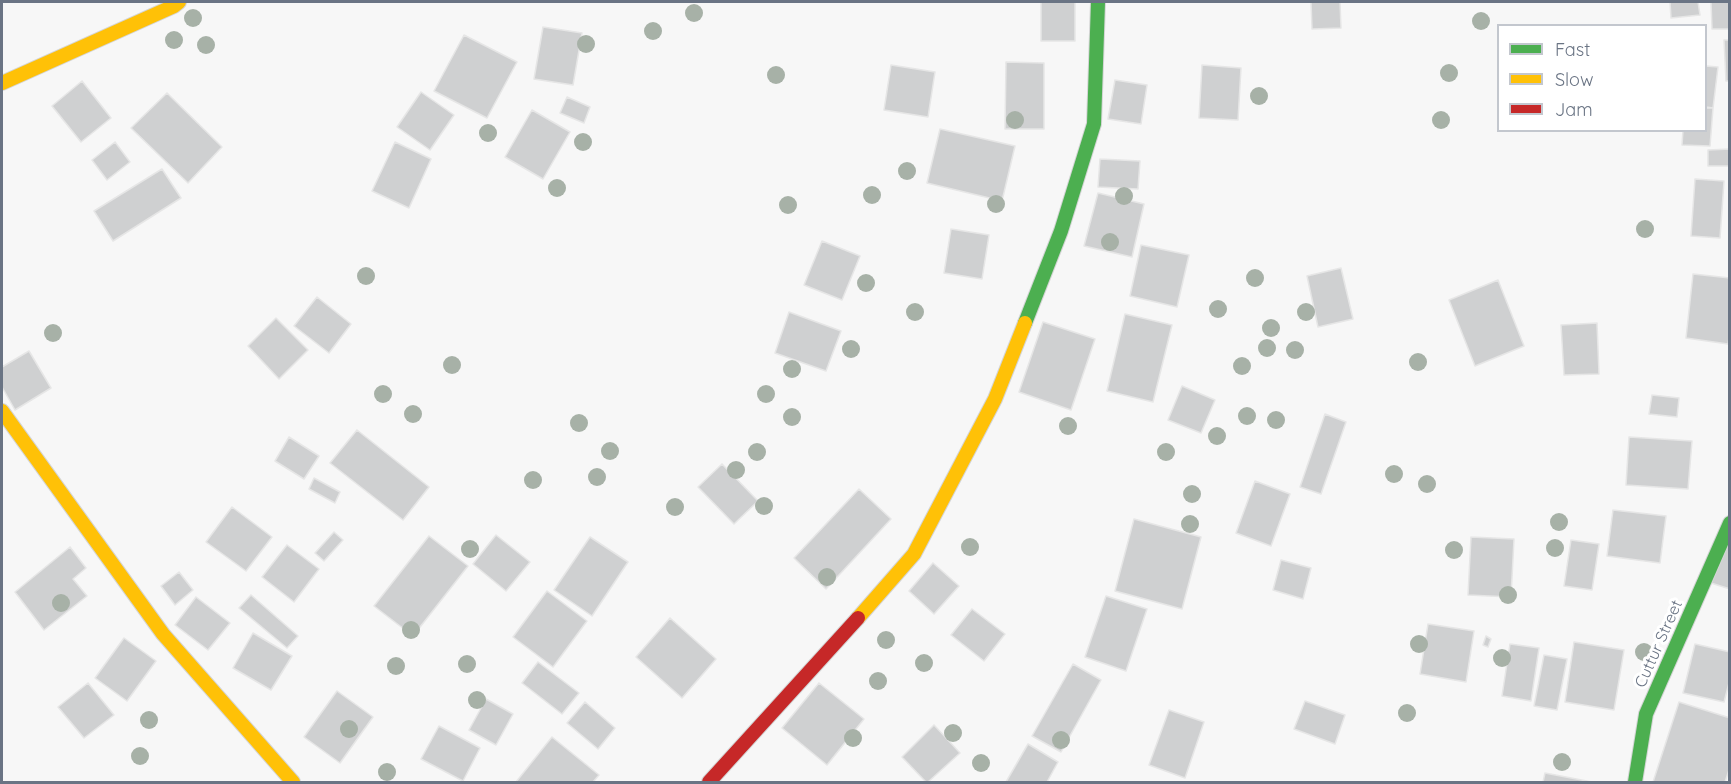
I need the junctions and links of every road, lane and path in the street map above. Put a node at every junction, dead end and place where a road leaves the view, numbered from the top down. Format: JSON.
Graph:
{"nodes":[{"id":1,"x":179,"y":2,"type":"edge"},
{"id":2,"x":1098,"y":2,"type":"edge"},
{"id":3,"x":2,"y":83,"type":"edge"},
{"id":4,"x":2,"y":411,"type":"edge"},
{"id":5,"x":1730,"y":523,"type":"edge"},
{"id":6,"x":293,"y":783,"type":"edge"},
{"id":7,"x":709,"y":783,"type":"edge"},
{"id":8,"x":1635,"y":783,"type":"edge"}],
"edges":[{"from":1,"to":3,"type":"street"},
{"from":2,"to":7,"type":"street"},
{"from":4,"to":6,"type":"street"},
{"from":5,"to":8,"type":"street","name":"Cuttur Street"}]}
